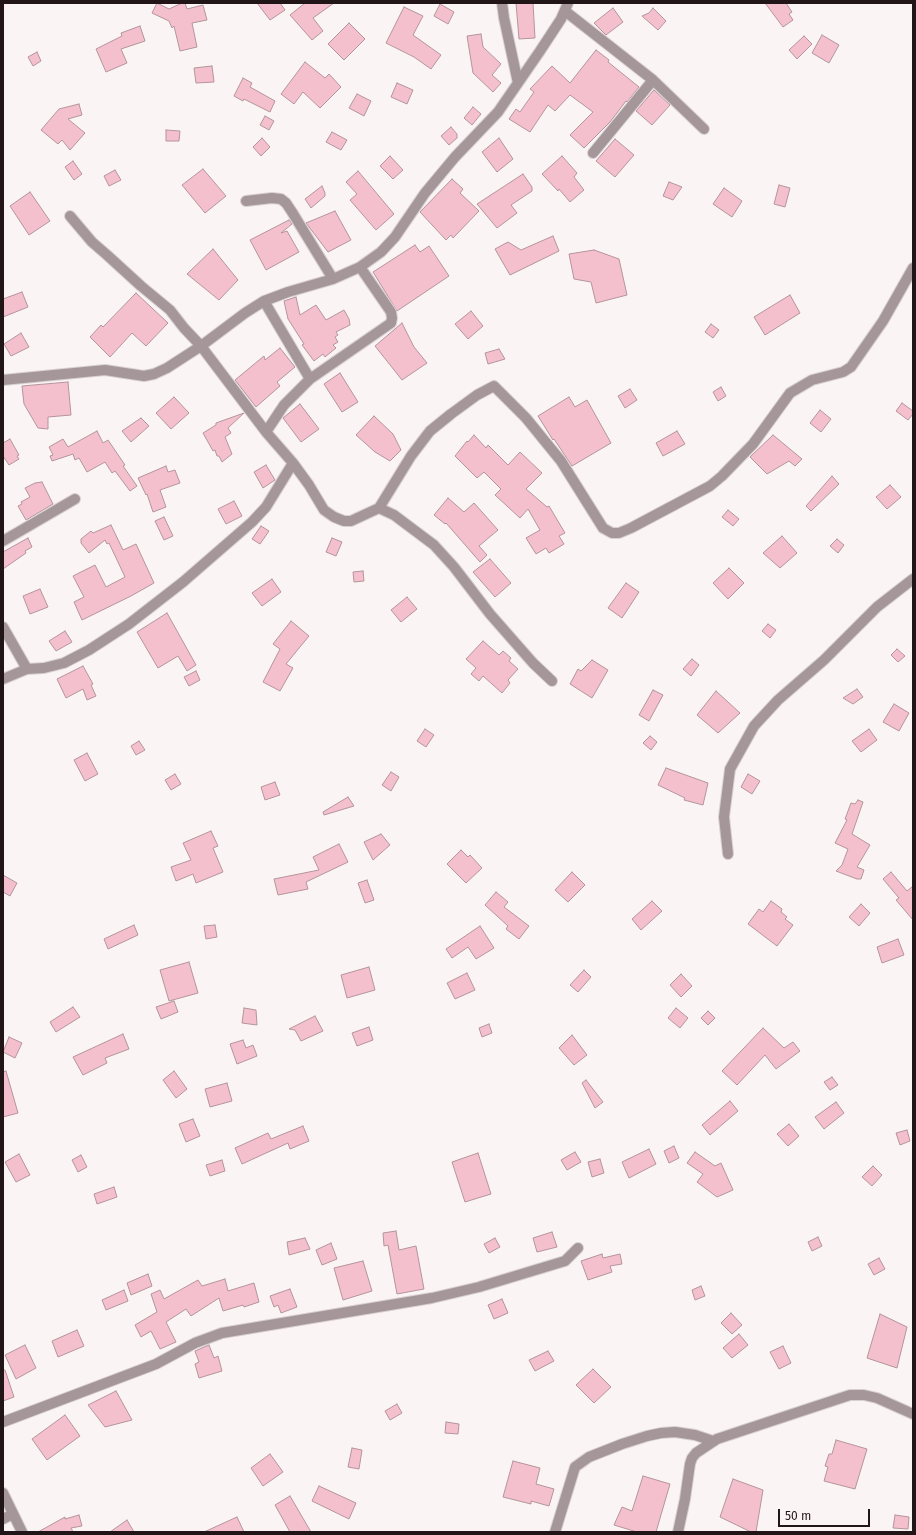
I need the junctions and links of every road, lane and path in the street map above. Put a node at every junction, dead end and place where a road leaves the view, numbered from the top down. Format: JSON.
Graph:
{"nodes":[{"id":1,"x":502,"y":3,"type":"edge"},
{"id":2,"x":567,"y":7,"type":"edge"},
{"id":3,"x":653,"y":80,"type":"junction"},
{"id":4,"x":518,"y":83,"type":"junction"},
{"id":5,"x":704,"y":129,"type":"dead end"},
{"id":6,"x":593,"y":153,"type":"dead end"},
{"id":7,"x":246,"y":201,"type":"dead end"},
{"id":8,"x":70,"y":216,"type":"dead end"},
{"id":9,"x":360,"y":267,"type":"junction"},
{"id":10,"x":913,"y":268,"type":"edge"},
{"id":11,"x":333,"y":279,"type":"junction"},
{"id":12,"x":264,"y":301,"type":"junction"},
{"id":13,"x":201,"y":346,"type":"junction"},
{"id":14,"x":310,"y":379,"type":"junction"},
{"id":15,"x":3,"y":380,"type":"edge"},
{"id":16,"x":266,"y":432,"type":"junction"},
{"id":17,"x":292,"y":463,"type":"junction"},
{"id":18,"x":75,"y":499,"type":"dead end"},
{"id":19,"x":379,"y":508,"type":"junction"},
{"id":20,"x":3,"y":541,"type":"edge"},
{"id":21,"x":913,"y":579,"type":"edge"},
{"id":22,"x":3,"y":627,"type":"edge"},
{"id":23,"x":27,"y":669,"type":"junction"},
{"id":24,"x":3,"y":679,"type":"edge"},
{"id":25,"x":552,"y":681,"type":"dead end"},
{"id":26,"x":728,"y":854,"type":"dead end"},
{"id":27,"x":578,"y":1248,"type":"dead end"},
{"id":28,"x":913,"y":1414,"type":"edge"},
{"id":29,"x":3,"y":1422,"type":"edge"},
{"id":30,"x":713,"y":1441,"type":"junction"},
{"id":31,"x":3,"y":1493,"type":"edge"},
{"id":32,"x":13,"y":1514,"type":"junction"},
{"id":33,"x":3,"y":1519,"type":"edge"},
{"id":34,"x":22,"y":1532,"type":"edge"},
{"id":35,"x":555,"y":1532,"type":"edge"},
{"id":36,"x":678,"y":1532,"type":"edge"}],
"edges":[{"from":1,"to":4,"type":"street"},
{"from":2,"to":3,"type":"street"},
{"from":2,"to":4,"type":"street"},
{"from":3,"to":5,"type":"street"},
{"from":3,"to":6,"type":"street"},
{"from":4,"to":9,"type":"street"},
{"from":7,"to":11,"type":"street"},
{"from":8,"to":13,"type":"street"},
{"from":9,"to":11,"type":"street"},
{"from":9,"to":14,"type":"street"},
{"from":10,"to":19,"type":"street"},
{"from":11,"to":12,"type":"street"},
{"from":12,"to":13,"type":"street"},
{"from":12,"to":14,"type":"street"},
{"from":13,"to":15,"type":"street"},
{"from":13,"to":16,"type":"street"},
{"from":14,"to":16,"type":"street"},
{"from":16,"to":17,"type":"street"},
{"from":17,"to":19,"type":"street"},
{"from":17,"to":23,"type":"street"},
{"from":18,"to":20,"type":"street"},
{"from":19,"to":25,"type":"street"},
{"from":21,"to":26,"type":"street"},
{"from":22,"to":23,"type":"street"},
{"from":23,"to":24,"type":"street"},
{"from":27,"to":29,"type":"street"},
{"from":28,"to":30,"type":"street"},
{"from":30,"to":35,"type":"street"},
{"from":30,"to":36,"type":"street"},
{"from":31,"to":32,"type":"street"},
{"from":32,"to":33,"type":"street"},
{"from":32,"to":34,"type":"street"}]}
